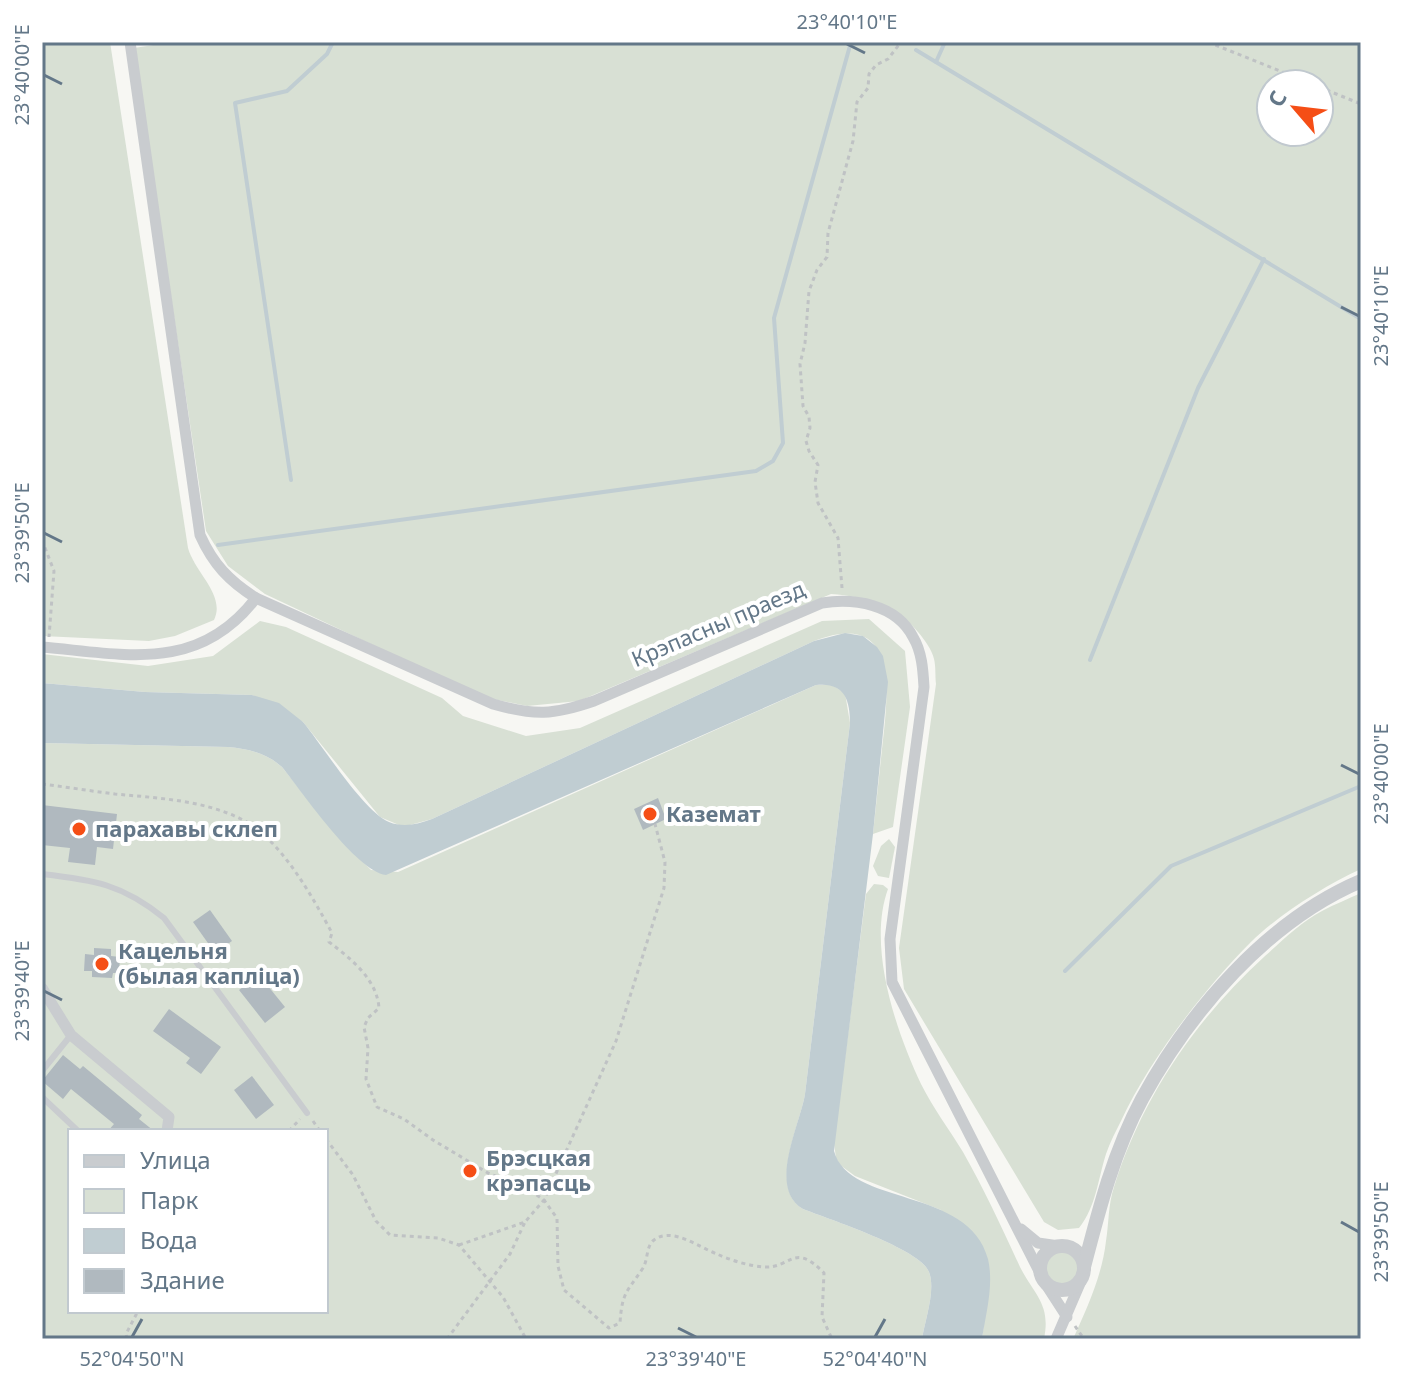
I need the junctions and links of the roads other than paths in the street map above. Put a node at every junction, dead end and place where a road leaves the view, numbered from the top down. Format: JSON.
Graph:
{"nodes":[{"id":1,"x":130,"y":42,"type":"edge"},
{"id":2,"x":256,"y":598,"type":"junction"},
{"id":3,"x":45,"y":647,"type":"edge"},
{"id":4,"x":42,"y":874,"type":"edge"},
{"id":5,"x":1361,"y":881,"type":"edge"},
{"id":6,"x":42,"y":988,"type":"edge"},
{"id":7,"x":71,"y":1035,"type":"junction"},
{"id":8,"x":42,"y":1071,"type":"edge"},
{"id":9,"x":42,"y":1097,"type":"edge"},
{"id":10,"x":307,"y":1113,"type":"road end"},
{"id":11,"x":76,"y":1129,"type":"edge"},
{"id":12,"x":167,"y":1129,"type":"edge"},
{"id":13,"x":1097,"y":1216,"type":"junction"},
{"id":14,"x":1012,"y":1220,"type":"junction"},
{"id":15,"x":1059,"y":1246,"type":"junction"},
{"id":16,"x":1082,"y":1274,"type":"junction"},
{"id":17,"x":1043,"y":1279,"type":"junction"},
{"id":18,"x":1067,"y":1317,"type":"junction"},
{"id":19,"x":1056,"y":1339,"type":"edge"}],
"edges":[{"from":1,"to":2,"type":"street","name":"Крэпасны праезд"},
{"from":2,"to":3,"type":"street"},
{"from":2,"to":14,"type":"street","name":"Крэпасны праезд"},
{"from":4,"to":10,"type":"lane"},
{"from":5,"to":13,"type":"street"},
{"from":6,"to":7,"type":"street"},
{"from":7,"to":8,"type":"lane"},
{"from":7,"to":12,"type":"street"},
{"from":9,"to":11,"type":"lane"},
{"from":13,"to":15,"type":"street"},
{"from":13,"to":16,"type":"street"},
{"from":14,"to":15,"type":"street"},
{"from":14,"to":17,"type":"street","name":"Крэпасны праезд"},
{"from":15,"to":16,"type":"street"},
{"from":15,"to":17,"type":"street"},
{"from":16,"to":17,"type":"street"},
{"from":16,"to":18,"type":"street"},
{"from":17,"to":18,"type":"street","name":"Крэпасны праезд"},
{"from":18,"to":19,"type":"street"}]}
